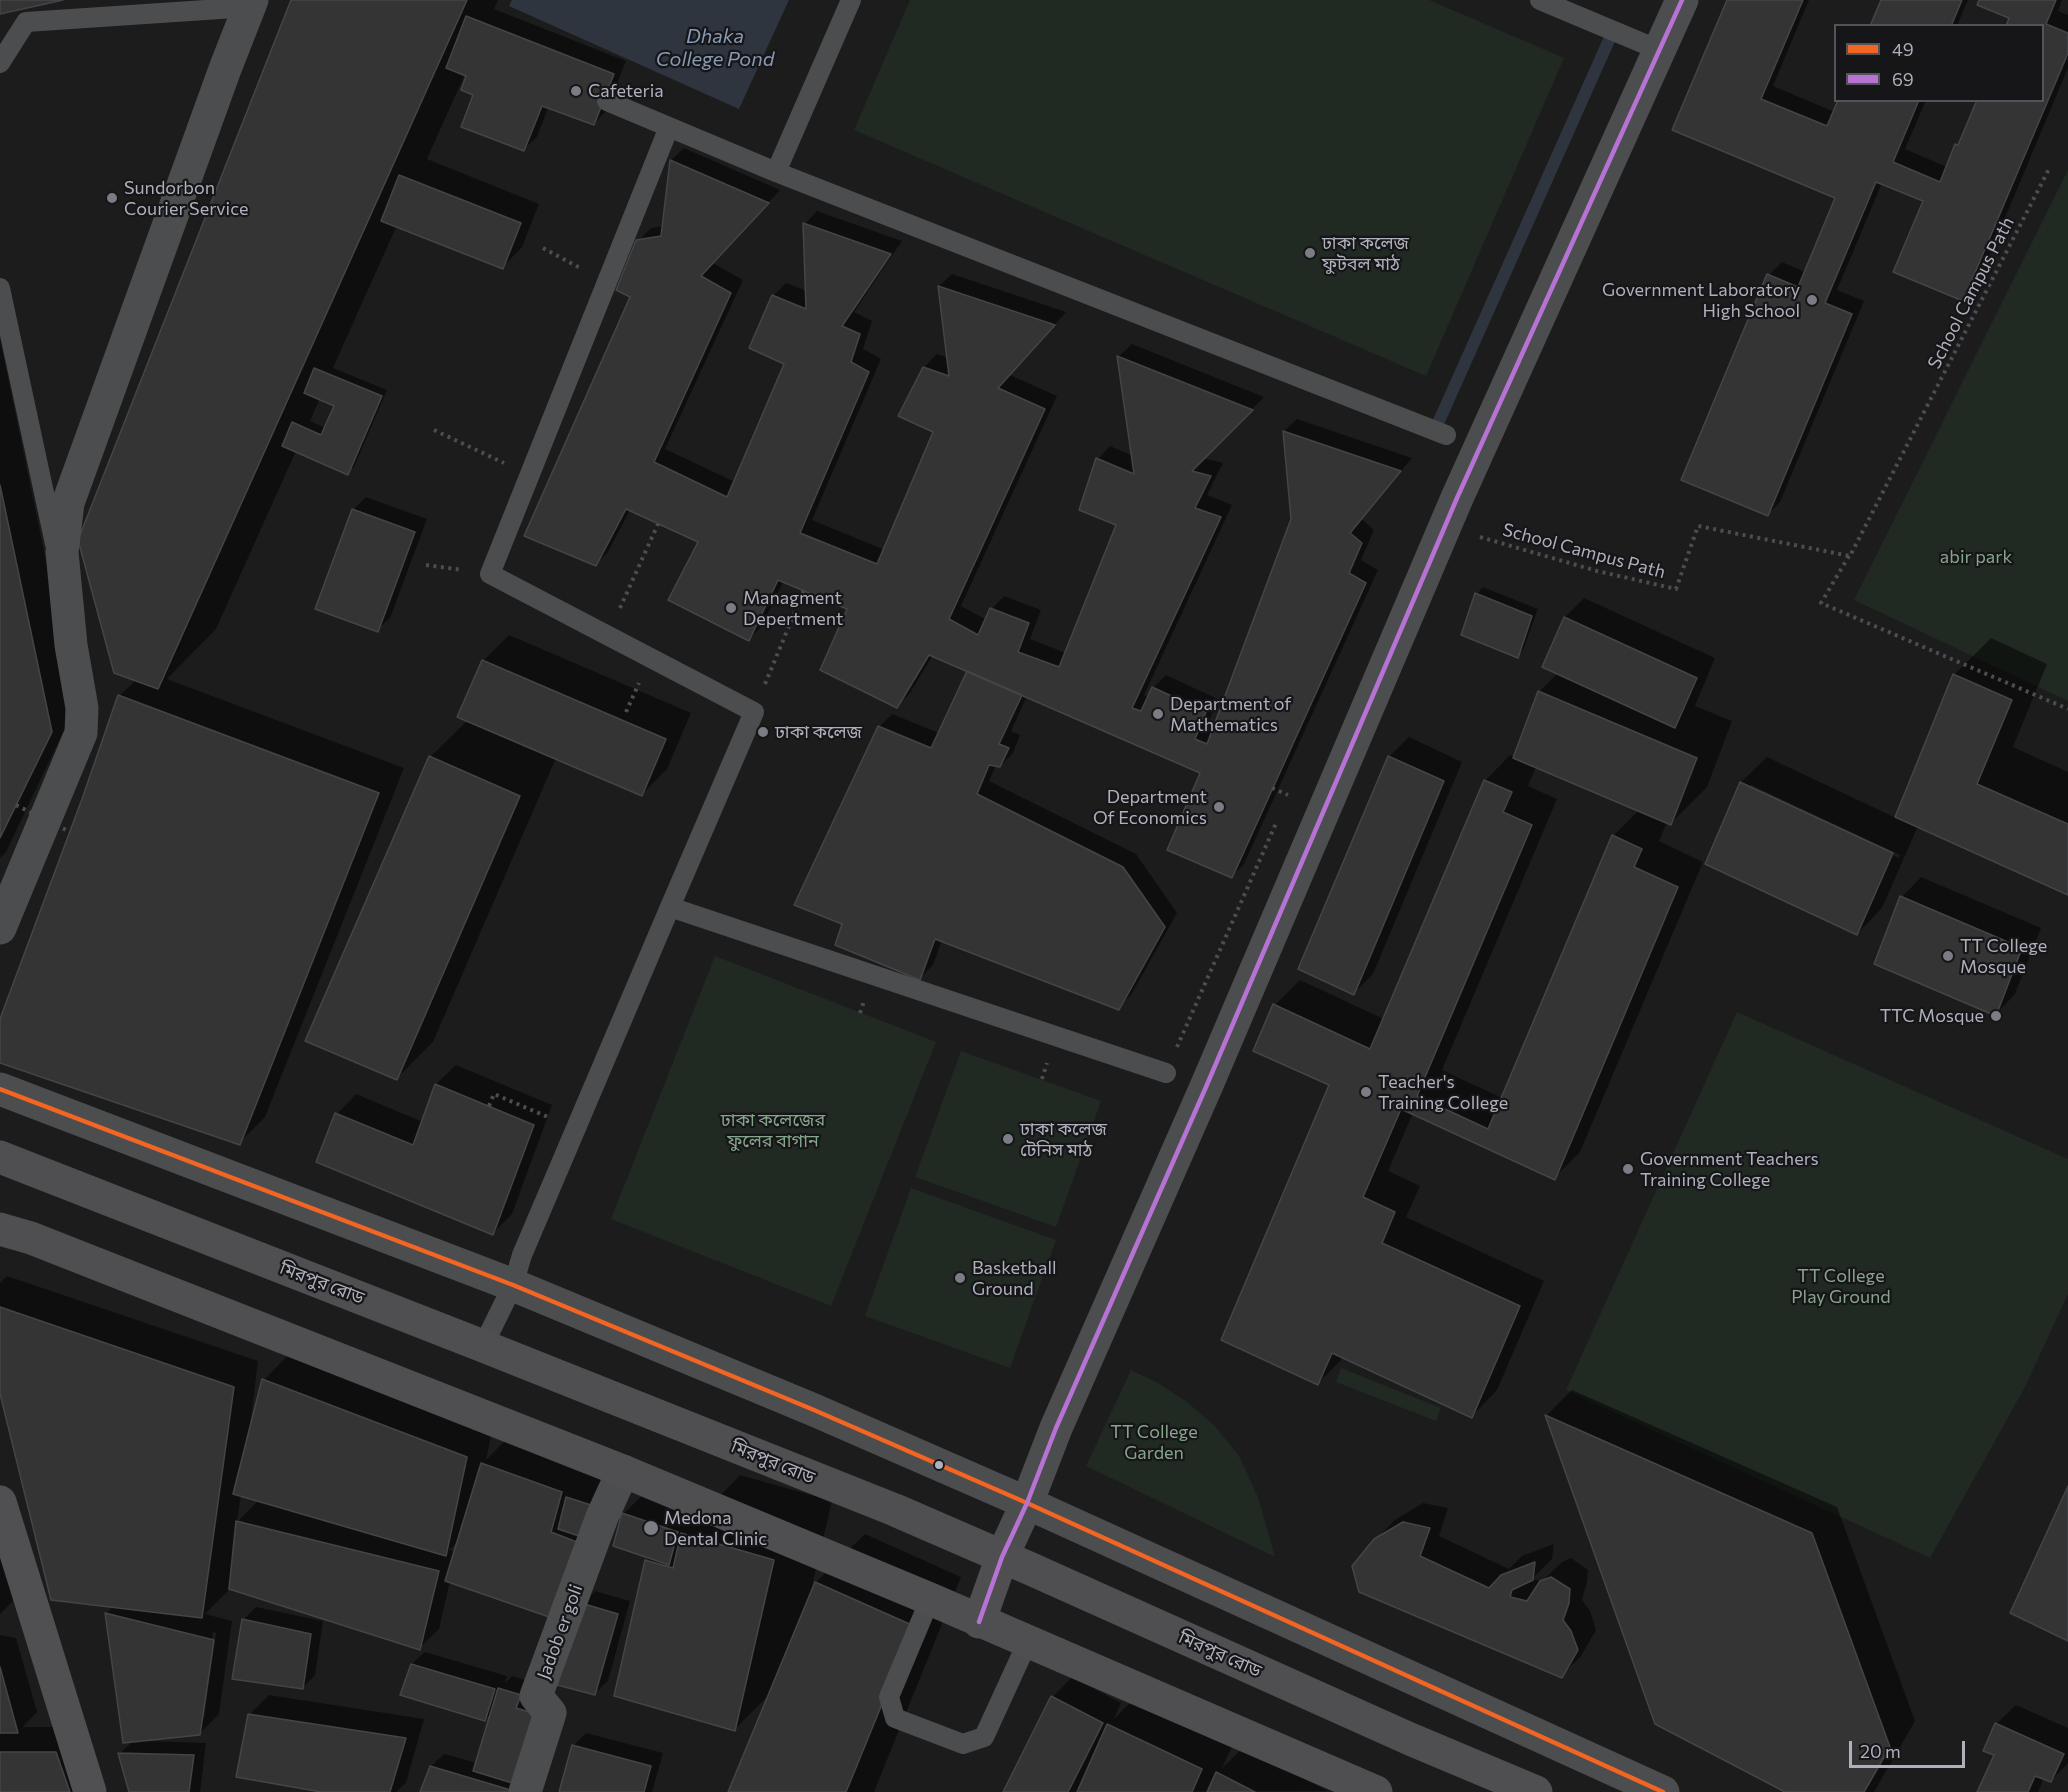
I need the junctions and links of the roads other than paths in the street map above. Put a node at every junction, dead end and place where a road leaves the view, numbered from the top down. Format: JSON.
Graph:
{"nodes":[{"id":1,"x":851,"y":0,"type":"edge"},
{"id":2,"x":1540,"y":0,"type":"edge"},
{"id":3,"x":1682,"y":0,"type":"edge"},
{"id":4,"x":251,"y":3,"type":"edge"},
{"id":5,"x":1659,"y":50,"type":"junction"},
{"id":6,"x":0,"y":63,"type":"edge"},
{"id":7,"x":607,"y":100,"type":"dead end"},
{"id":8,"x":669,"y":126,"type":"junction"},
{"id":9,"x":776,"y":172,"type":"junction"},
{"id":10,"x":0,"y":288,"type":"edge"},
{"id":11,"x":1446,"y":435,"type":"dead end"},
{"id":12,"x":65,"y":589,"type":"junction"},
{"id":13,"x":670,"y":908,"type":"junction"},
{"id":14,"x":0,"y":928,"type":"edge"},
{"id":15,"x":1166,"y":1073,"type":"dead end"},
{"id":16,"x":0,"y":1089,"type":"edge"},
{"id":17,"x":0,"y":1157,"type":"edge"},
{"id":18,"x":0,"y":1228,"type":"edge"},
{"id":19,"x":513,"y":1285,"type":"junction"},
{"id":20,"x":483,"y":1346,"type":"junction"},
{"id":21,"x":623,"y":1471,"type":"junction"},
{"id":22,"x":0,"y":1502,"type":"edge"},
{"id":23,"x":1027,"y":1503,"type":"junction"},
{"id":24,"x":1002,"y":1557,"type":"junction"},
{"id":25,"x":930,"y":1599,"type":"junction"},
{"id":26,"x":979,"y":1622,"type":"junction"},
{"id":27,"x":1028,"y":1641,"type":"junction"},
{"id":28,"x":90,"y":1792,"type":"edge"},
{"id":29,"x":525,"y":1792,"type":"edge"},
{"id":30,"x":1376,"y":1792,"type":"edge"},
{"id":31,"x":1536,"y":1792,"type":"edge"},
{"id":32,"x":1663,"y":1792,"type":"edge"}],
"edges":[{"from":1,"to":9,"type":"lane"},
{"from":2,"to":5,"type":"lane"},
{"from":3,"to":5,"type":"street"},
{"from":4,"to":6,"type":"lane"},
{"from":4,"to":12,"type":"street"},
{"from":5,"to":23,"type":"street"},
{"from":7,"to":8,"type":"lane"},
{"from":8,"to":9,"type":"lane"},
{"from":8,"to":13,"type":"lane"},
{"from":9,"to":11,"type":"lane"},
{"from":10,"to":12,"type":"lane"},
{"from":12,"to":14,"type":"street"},
{"from":13,"to":15,"type":"lane"},
{"from":13,"to":19,"type":"lane"},
{"from":16,"to":19,"type":"street"},
{"from":17,"to":20,"type":"highway","name":"মিরপুর রোড"},
{"from":18,"to":21,"type":"highway"},
{"from":19,"to":20,"type":"lane"},
{"from":19,"to":23,"type":"street"},
{"from":20,"to":24,"type":"highway","name":"মিরপুর রোড"},
{"from":21,"to":25,"type":"highway"},
{"from":21,"to":29,"type":"street","name":"Jadob er goli"},
{"from":22,"to":28,"type":"street"},
{"from":23,"to":24,"type":"street"},
{"from":23,"to":32,"type":"street"},
{"from":24,"to":26,"type":"highway"},
{"from":24,"to":31,"type":"highway","name":"মিরপুর রোড"},
{"from":25,"to":26,"type":"highway"},
{"from":25,"to":27,"type":"lane"},
{"from":26,"to":27,"type":"highway"},
{"from":27,"to":30,"type":"highway"}]}
